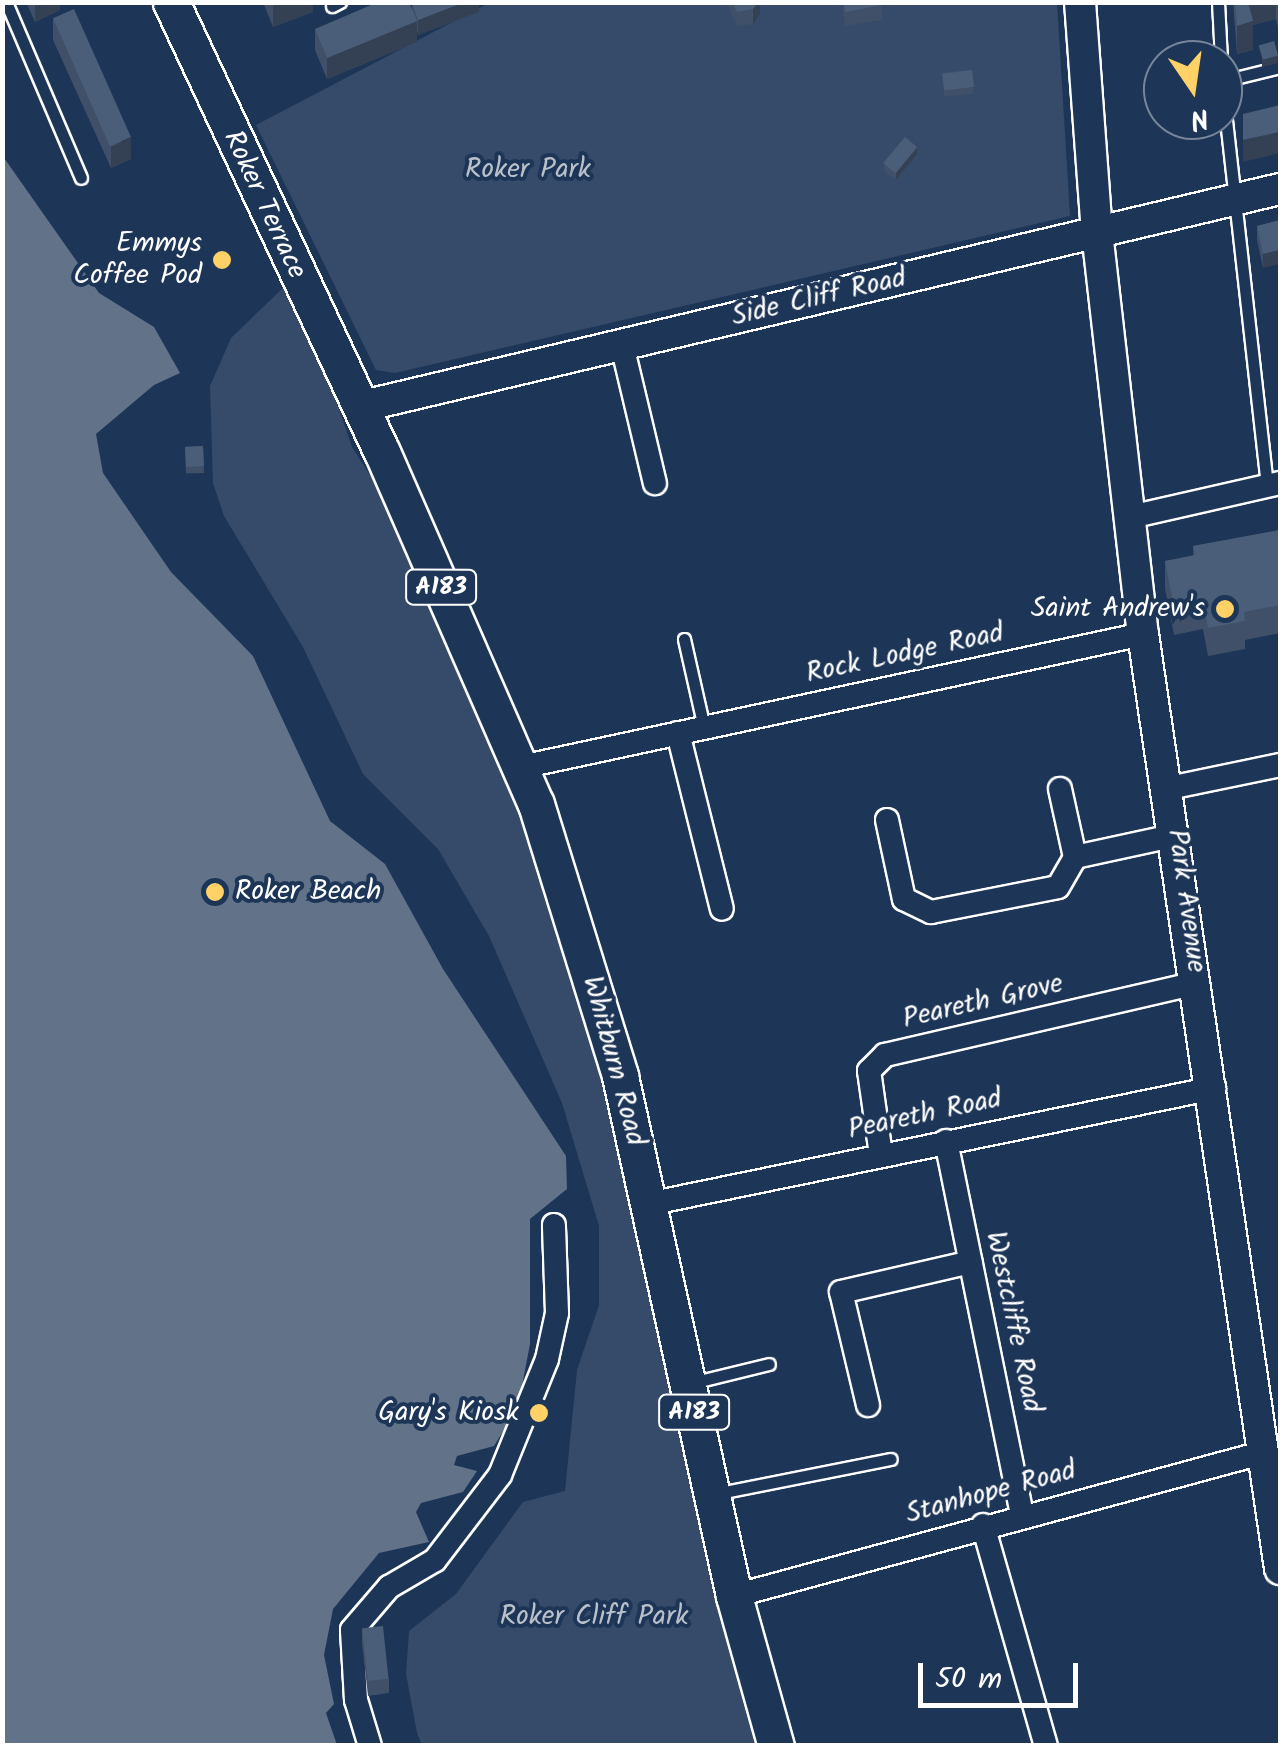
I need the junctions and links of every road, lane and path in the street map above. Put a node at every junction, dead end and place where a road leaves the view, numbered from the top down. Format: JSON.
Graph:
{"nodes":[{"id":1,"x":6,"y":2,"type":"edge"},
{"id":2,"x":170,"y":2,"type":"edge"},
{"id":3,"x":1080,"y":2,"type":"edge"},
{"id":4,"x":1218,"y":2,"type":"edge"},
{"id":5,"x":1220,"y":40,"type":"edge"},
{"id":6,"x":1280,"y":67,"type":"edge"},
{"id":7,"x":1243,"y":76,"type":"edge"},
{"id":8,"x":1226,"y":140,"type":"edge"},
{"id":9,"x":81,"y":178,"type":"dead end"},
{"id":10,"x":1280,"y":189,"type":"edge"},
{"id":11,"x":1230,"y":200,"type":"junction"},
{"id":12,"x":1096,"y":232,"type":"junction"},
{"id":13,"x":622,"y":345,"type":"junction"},
{"id":14,"x":358,"y":408,"type":"junction"},
{"id":15,"x":655,"y":484,"type":"dead end"},
{"id":16,"x":1274,"y":484,"type":"edge"},
{"id":17,"x":1130,"y":517,"type":"junction"},
{"id":18,"x":1144,"y":634,"type":"junction"},
{"id":19,"x":684,"y":639,"type":"dead end"},
{"id":20,"x":704,"y":728,"type":"junction"},
{"id":21,"x":678,"y":733,"type":"junction"},
{"id":22,"x":1280,"y":765,"type":"edge"},
{"id":23,"x":521,"y":768,"type":"junction"},
{"id":24,"x":1169,"y":788,"type":"junction"},
{"id":25,"x":1060,"y":789,"type":"dead end"},
{"id":26,"x":886,"y":820,"type":"dead end"},
{"id":27,"x":1177,"y":834,"type":"junction"},
{"id":28,"x":1075,"y":858,"type":"junction"},
{"id":29,"x":722,"y":909,"type":"dead end"},
{"id":30,"x":1198,"y":983,"type":"junction"},
{"id":31,"x":1214,"y":1088,"type":"junction"},
{"id":32,"x":946,"y":1141,"type":"junction"},
{"id":33,"x":880,"y":1155,"type":"junction"},
{"id":34,"x":648,"y":1204,"type":"junction"},
{"id":35,"x":554,"y":1225,"type":"dead end"},
{"id":36,"x":971,"y":1262,"type":"junction"},
{"id":37,"x":769,"y":1364,"type":"dead end"},
{"id":38,"x":688,"y":1384,"type":"junction"},
{"id":39,"x":868,"y":1405,"type":"dead end"},
{"id":40,"x":1269,"y":1434,"type":"edge"},
{"id":41,"x":891,"y":1458,"type":"dead end"},
{"id":42,"x":712,"y":1494,"type":"junction"},
{"id":43,"x":1022,"y":1515,"type":"junction"},
{"id":44,"x":983,"y":1525,"type":"junction"},
{"id":45,"x":1280,"y":1569,"type":"edge"},
{"id":46,"x":734,"y":1596,"type":"junction"},
{"id":47,"x":370,"y":1746,"type":"edge"},
{"id":48,"x":776,"y":1746,"type":"edge"},
{"id":49,"x":1046,"y":1746,"type":"edge"}],
"edges":[{"from":1,"to":9,"type":"lane"},
{"from":2,"to":14,"type":"main road","name":"Roker Terrace","number":"A183"},
{"from":3,"to":12,"type":"street","name":"Park Avenue"},
{"from":4,"to":5,"type":"lane"},
{"from":6,"to":7,"type":"lane"},
{"from":8,"to":11,"type":"lane"},
{"from":10,"to":11,"type":"street","name":"Side Cliff Road"},
{"from":11,"to":12,"type":"street","name":"Side Cliff Road"},
{"from":11,"to":16,"type":"lane"},
{"from":12,"to":13,"type":"street","name":"Side Cliff Road"},
{"from":12,"to":17,"type":"street","name":"Park Avenue"},
{"from":13,"to":14,"type":"street","name":"Side Cliff Road"},
{"from":13,"to":15,"type":"street"},
{"from":14,"to":23,"type":"main road","name":"Whitburn Road","number":"A183"},
{"from":16,"to":17,"type":"street"},
{"from":17,"to":18,"type":"street","name":"Park Avenue"},
{"from":18,"to":20,"type":"street","name":"Rock Lodge Road"},
{"from":18,"to":24,"type":"street","name":"Park Avenue"},
{"from":19,"to":20,"type":"lane"},
{"from":20,"to":21,"type":"street","name":"Rock Lodge Road"},
{"from":21,"to":23,"type":"street","name":"Rock Lodge Road"},
{"from":21,"to":29,"type":"street"},
{"from":22,"to":24,"type":"street"},
{"from":23,"to":34,"type":"main road","name":"Whitburn Road","number":"A183"},
{"from":24,"to":27,"type":"street","name":"Park Avenue"},
{"from":25,"to":28,"type":"street"},
{"from":26,"to":28,"type":"street"},
{"from":27,"to":28,"type":"street"},
{"from":27,"to":30,"type":"street","name":"Park Avenue"},
{"from":30,"to":31,"type":"street","name":"Park Avenue"},
{"from":30,"to":33,"type":"street","name":"Peareth Grove"},
{"from":31,"to":32,"type":"street","name":"Peareth Road"},
{"from":31,"to":40,"type":"street","name":"Park Avenue"},
{"from":32,"to":33,"type":"street","name":"Peareth Road"},
{"from":32,"to":36,"type":"street","name":"Westcliffe Road"},
{"from":33,"to":34,"type":"street","name":"Peareth Road"},
{"from":34,"to":38,"type":"main road","name":"Whitburn Road","number":"A183"},
{"from":35,"to":47,"type":"street"},
{"from":36,"to":39,"type":"street"},
{"from":36,"to":43,"type":"street","name":"Westcliffe Road"},
{"from":37,"to":38,"type":"lane"},
{"from":38,"to":42,"type":"main road","name":"Whitburn Road","number":"A183"},
{"from":40,"to":43,"type":"street","name":"Stanhope Road"},
{"from":40,"to":45,"type":"street","name":"Park Avenue"},
{"from":41,"to":42,"type":"lane"},
{"from":42,"to":46,"type":"main road","name":"Whitburn Road","number":"A183"},
{"from":43,"to":44,"type":"street","name":"Stanhope Road"},
{"from":44,"to":46,"type":"street","name":"Stanhope Road"},
{"from":44,"to":49,"type":"street"},
{"from":46,"to":48,"type":"main road","name":"Whitburn Road","number":"A183"}]}
